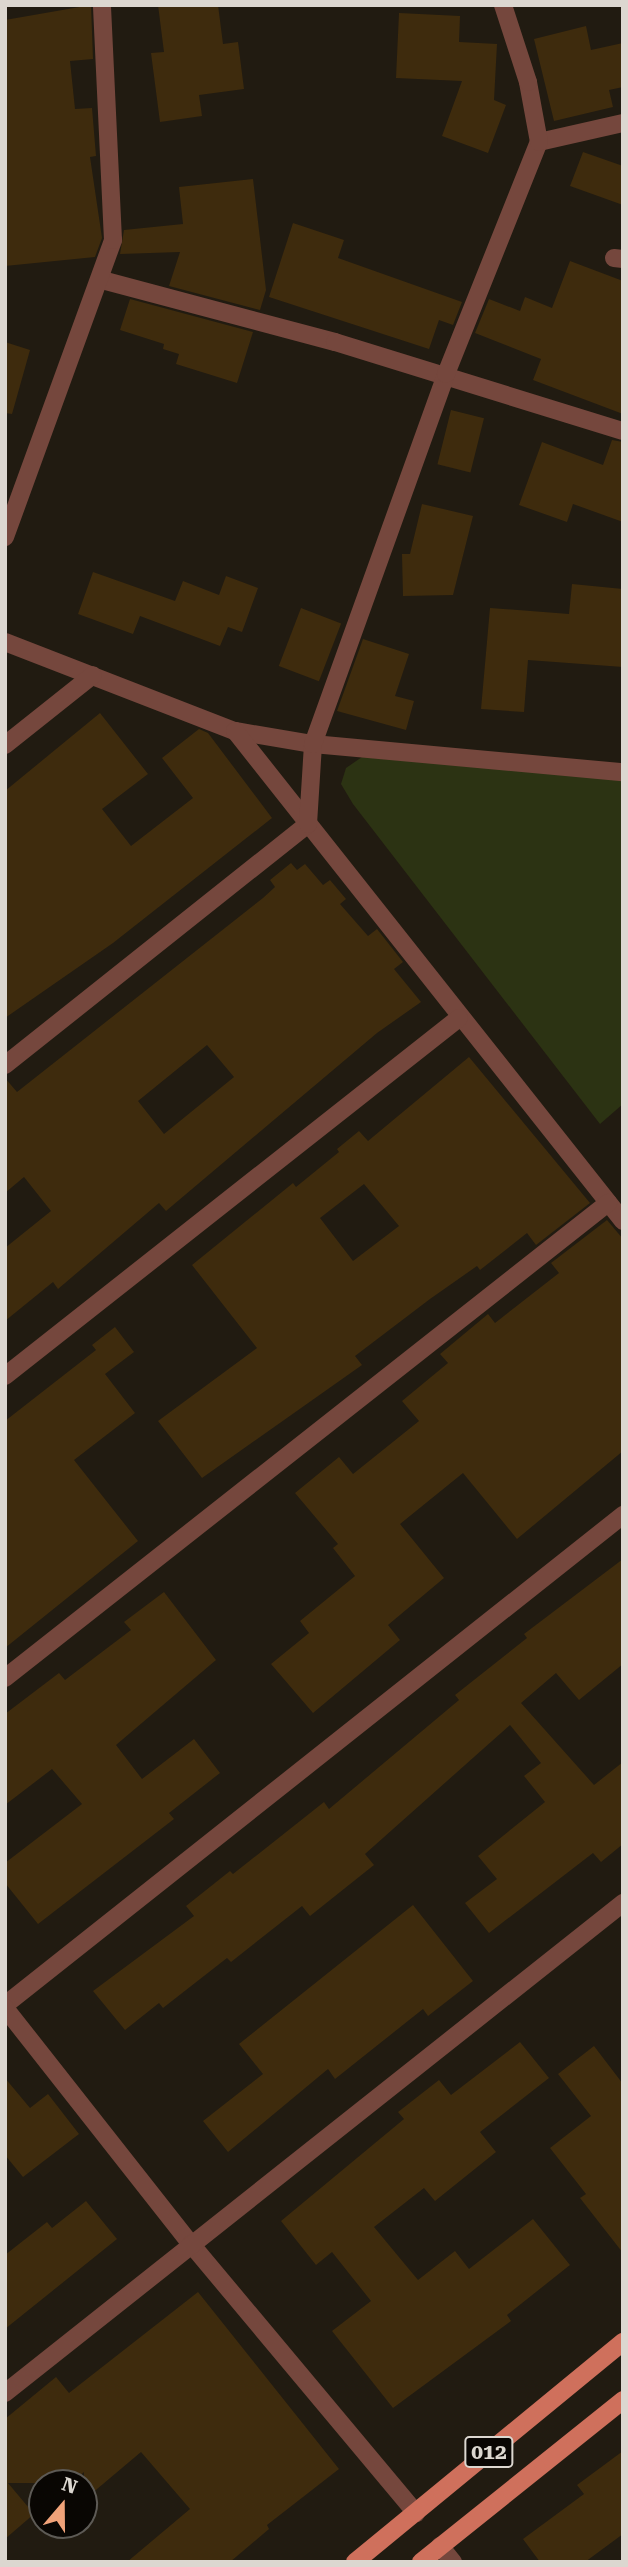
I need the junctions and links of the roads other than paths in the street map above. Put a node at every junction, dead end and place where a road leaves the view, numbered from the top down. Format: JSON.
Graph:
{"nodes":[{"id":1,"x":102,"y":5,"type":"edge"},
{"id":2,"x":503,"y":5,"type":"edge"},
{"id":3,"x":623,"y":123,"type":"edge"},
{"id":4,"x":539,"y":142,"type":"junction"},
{"id":5,"x":102,"y":280,"type":"junction"},
{"id":6,"x":446,"y":374,"type":"junction"},
{"id":7,"x":623,"y":431,"type":"edge"},
{"id":8,"x":5,"y":537,"type":"edge"},
{"id":9,"x":5,"y":642,"type":"edge"},
{"id":10,"x":93,"y":675,"type":"junction"},
{"id":11,"x":235,"y":731,"type":"junction"},
{"id":12,"x":313,"y":744,"type":"junction"},
{"id":13,"x":5,"y":745,"type":"edge"},
{"id":14,"x":623,"y":772,"type":"edge"},
{"id":15,"x":308,"y":824,"type":"junction"},
{"id":16,"x":459,"y":1018,"type":"junction"},
{"id":17,"x":5,"y":1065,"type":"edge"},
{"id":18,"x":608,"y":1203,"type":"junction"},
{"id":19,"x":623,"y":1221,"type":"edge"},
{"id":20,"x":5,"y":1376,"type":"edge"},
{"id":21,"x":623,"y":1515,"type":"edge"},
{"id":22,"x":5,"y":1678,"type":"edge"},
{"id":23,"x":623,"y":1903,"type":"edge"},
{"id":24,"x":5,"y":2007,"type":"edge"},
{"id":25,"x":191,"y":2244,"type":"junction"},
{"id":26,"x":623,"y":2342,"type":"edge"},
{"id":27,"x":5,"y":2393,"type":"edge"},
{"id":28,"x":623,"y":2400,"type":"edge"},
{"id":29,"x":416,"y":2513,"type":"junction"},
{"id":30,"x":440,"y":2546,"type":"junction"},
{"id":31,"x":355,"y":2562,"type":"edge"},
{"id":32,"x":421,"y":2562,"type":"edge"},
{"id":33,"x":453,"y":2562,"type":"edge"}],
"edges":[{"from":1,"to":5,"type":"street"},
{"from":2,"to":4,"type":"street"},
{"from":3,"to":4,"type":"street"},
{"from":4,"to":6,"type":"street"},
{"from":5,"to":6,"type":"street"},
{"from":5,"to":8,"type":"street"},
{"from":6,"to":7,"type":"street"},
{"from":6,"to":12,"type":"street"},
{"from":9,"to":10,"type":"street"},
{"from":10,"to":11,"type":"street"},
{"from":10,"to":13,"type":"street"},
{"from":11,"to":12,"type":"street"},
{"from":11,"to":15,"type":"street"},
{"from":12,"to":14,"type":"street"},
{"from":12,"to":15,"type":"street"},
{"from":15,"to":16,"type":"street"},
{"from":15,"to":17,"type":"street"},
{"from":16,"to":18,"type":"street"},
{"from":16,"to":20,"type":"street"},
{"from":18,"to":19,"type":"street"},
{"from":18,"to":22,"type":"street"},
{"from":21,"to":24,"type":"street"},
{"from":23,"to":25,"type":"street"},
{"from":24,"to":25,"type":"street"},
{"from":25,"to":27,"type":"street"},
{"from":25,"to":29,"type":"street"},
{"from":26,"to":29,"type":"main road","number":"012"},
{"from":28,"to":30,"type":"main road"},
{"from":29,"to":31,"type":"main road","number":"012"},
{"from":30,"to":32,"type":"main road"},
{"from":30,"to":33,"type":"street"}]}
